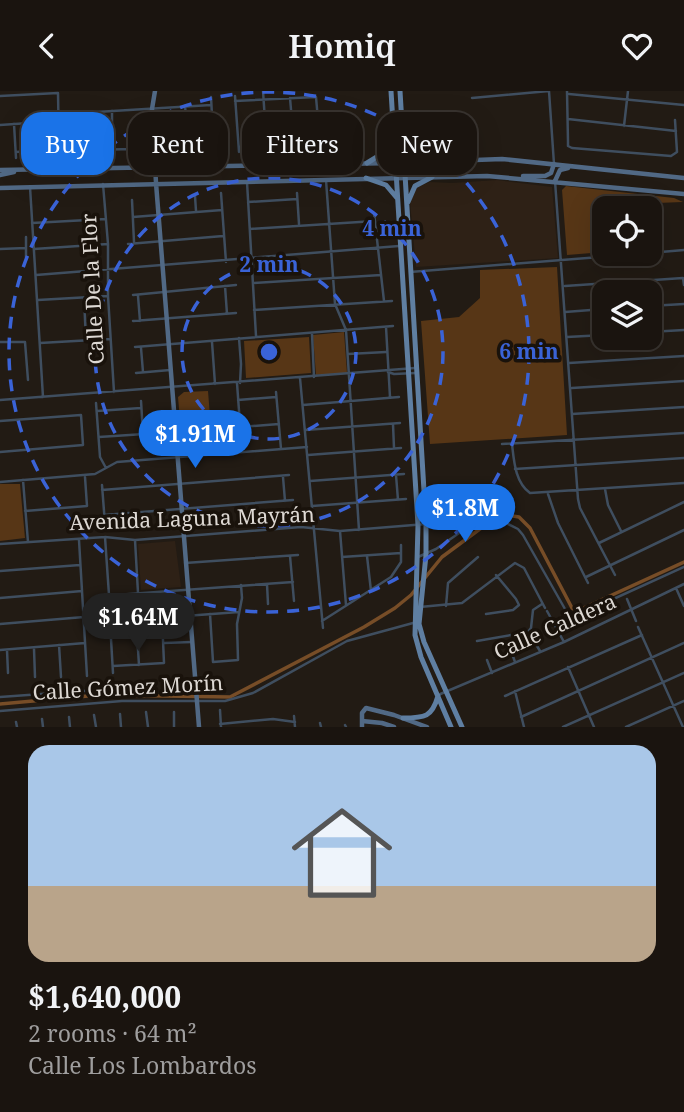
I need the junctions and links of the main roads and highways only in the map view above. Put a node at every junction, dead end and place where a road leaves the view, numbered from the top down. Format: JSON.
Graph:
{"nodes":[{"id":1,"x":155,"y":91,"type":"edge"},
{"id":2,"x":396,"y":92,"type":"edge"},
{"id":3,"x":152,"y":112,"type":"edge"},
{"id":4,"x":395,"y":112,"type":"edge"},
{"id":5,"x":399,"y":112,"type":"edge"},
{"id":6,"x":377,"y":157,"type":"edge"},
{"id":7,"x":477,"y":159,"type":"edge"},
{"id":8,"x":367,"y":163,"type":"junction"},
{"id":9,"x":377,"y":163,"type":"edge"},
{"id":10,"x":554,"y":164,"type":"junction"},
{"id":11,"x":228,"y":166,"type":"edge"},
{"id":12,"x":128,"y":168,"type":"edge"},
{"id":13,"x":614,"y":170,"type":"junction"},
{"id":14,"x":0,"y":173,"type":"edge"},
{"id":15,"x":156,"y":175,"type":"edge"},
{"id":16,"x":498,"y":176,"type":"junction"},
{"id":17,"x":395,"y":177,"type":"junction"},
{"id":18,"x":405,"y":177,"type":"junction"},
{"id":19,"x":432,"y":177,"type":"junction"},
{"id":20,"x":682,"y":177,"type":"edge"},
{"id":21,"x":366,"y":178,"type":"junction"},
{"id":22,"x":555,"y":181,"type":"junction"},
{"id":23,"x":156,"y":183,"type":"junction"},
{"id":24,"x":0,"y":188,"type":"edge"},
{"id":25,"x":684,"y":194,"type":"edge"},
{"id":26,"x":397,"y":199,"type":"junction"},
{"id":27,"x":407,"y":205,"type":"junction"},
{"id":28,"x":400,"y":246,"type":"junction"},
{"id":29,"x":410,"y":272,"type":"junction"},
{"id":30,"x":418,"y":608,"type":"junction"},
{"id":31,"x":438,"y":695,"type":"junction"},
{"id":32,"x":394,"y":715,"type":"junction"},
{"id":33,"x":403,"y":718,"type":"junction"},
{"id":34,"x":362,"y":724,"type":"edge"},
{"id":35,"x":199,"y":727,"type":"edge"},
{"id":36,"x":393,"y":727,"type":"edge"},
{"id":37,"x":427,"y":727,"type":"edge"},
{"id":38,"x":451,"y":727,"type":"edge"},
{"id":39,"x":462,"y":727,"type":"edge"}],
"edges":[{"from":1,"to":3,"type":"main road"},
{"from":2,"to":4,"type":"main road"},
{"from":2,"to":5,"type":"main road"},
{"from":6,"to":8,"type":"main road"},
{"from":7,"to":10,"type":"main road"},
{"from":8,"to":9,"type":"main road"},
{"from":8,"to":11,"type":"main road"},
{"from":10,"to":13,"type":"main road"},
{"from":10,"to":16,"type":"main road"},
{"from":12,"to":14,"type":"main road"},
{"from":13,"to":20,"type":"main road"},
{"from":13,"to":22,"type":"main road"},
{"from":15,"to":23,"type":"main road"},
{"from":16,"to":19,"type":"main road"},
{"from":16,"to":22,"type":"main road"},
{"from":17,"to":18,"type":"main road"},
{"from":17,"to":21,"type":"main road"},
{"from":17,"to":26,"type":"main road"},
{"from":18,"to":19,"type":"main road"},
{"from":18,"to":27,"type":"main road"},
{"from":19,"to":27,"type":"main road"},
{"from":21,"to":23,"type":"main road"},
{"from":21,"to":26,"type":"main road"},
{"from":22,"to":25,"type":"main road"},
{"from":23,"to":24,"type":"main road"},
{"from":23,"to":35,"type":"main road"},
{"from":26,"to":28,"type":"main road"},
{"from":27,"to":29,"type":"main road"},
{"from":28,"to":29,"type":"main road"},
{"from":28,"to":30,"type":"main road"},
{"from":29,"to":30,"type":"main road"},
{"from":30,"to":31,"type":"main road"},
{"from":30,"to":39,"type":"main road"},
{"from":31,"to":33,"type":"main road"},
{"from":31,"to":38,"type":"main road"},
{"from":32,"to":33,"type":"main road"},
{"from":32,"to":34,"type":"main road"},
{"from":32,"to":36,"type":"main road"},
{"from":33,"to":37,"type":"main road"},
{"from":34,"to":36,"type":"main road"}]}
